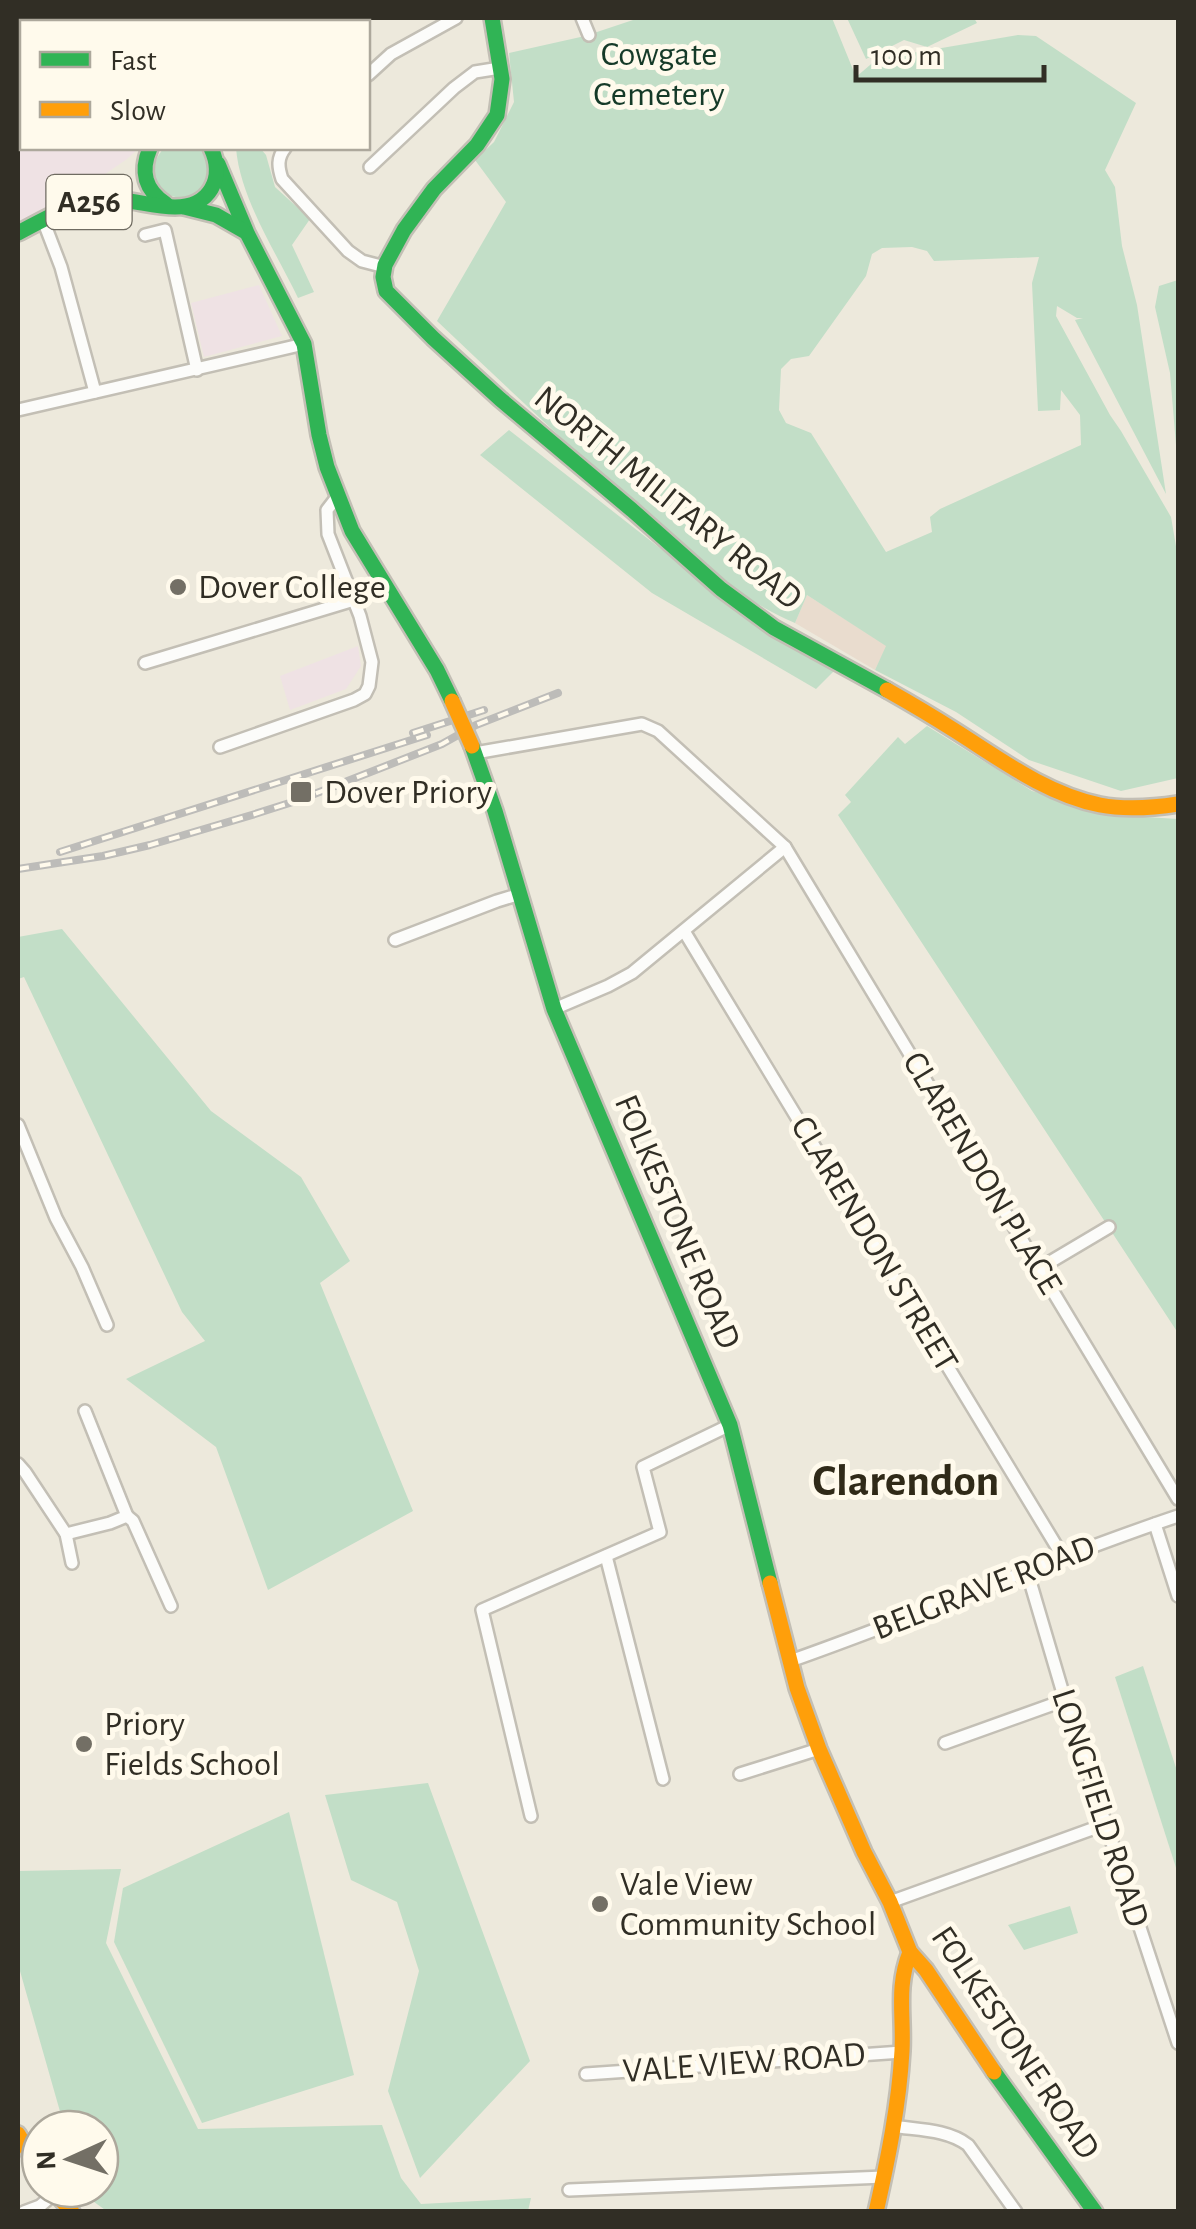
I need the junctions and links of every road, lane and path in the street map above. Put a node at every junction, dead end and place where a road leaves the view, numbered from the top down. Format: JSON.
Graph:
{"nodes":[{"id":1,"x":456,"y":18,"type":"edge"},
{"id":2,"x":492,"y":18,"type":"edge"},
{"id":3,"x":582,"y":18,"type":"edge"},
{"id":4,"x":589,"y":36,"type":"dead end"},
{"id":5,"x":500,"y":68,"type":"junction"},
{"id":6,"x":370,"y":73,"type":"edge"},
{"id":7,"x":149,"y":150,"type":"edge"},
{"id":8,"x":284,"y":150,"type":"edge"},
{"id":9,"x":214,"y":154,"type":"edge"},
{"id":10,"x":370,"y":167,"type":"dead end"},
{"id":11,"x":166,"y":204,"type":"junction"},
{"id":12,"x":184,"y":207,"type":"junction"},
{"id":13,"x":43,"y":220,"type":"junction"},
{"id":14,"x":18,"y":233,"type":"edge"},
{"id":15,"x":248,"y":233,"type":"junction"},
{"id":16,"x":145,"y":236,"type":"dead end"},
{"id":17,"x":384,"y":267,"type":"junction"},
{"id":18,"x":304,"y":344,"type":"junction"},
{"id":19,"x":197,"y":370,"type":"junction"},
{"id":20,"x":95,"y":392,"type":"junction"},
{"id":21,"x":18,"y":410,"type":"edge"},
{"id":22,"x":337,"y":497,"type":"junction"},
{"id":23,"x":352,"y":531,"type":"junction"},
{"id":24,"x":338,"y":560,"type":"junction"},
{"id":25,"x":354,"y":600,"type":"junction"},
{"id":26,"x":145,"y":663,"type":"dead end"},
{"id":27,"x":220,"y":747,"type":"dead end"},
{"id":28,"x":473,"y":749,"type":"junction"},
{"id":29,"x":1178,"y":804,"type":"edge"},
{"id":30,"x":785,"y":847,"type":"junction"},
{"id":31,"x":520,"y":894,"type":"junction"},
{"id":32,"x":684,"y":931,"type":"junction"},
{"id":33,"x":395,"y":940,"type":"dead end"},
{"id":34,"x":554,"y":1009,"type":"junction"},
{"id":35,"x":18,"y":1130,"type":"edge"},
{"id":36,"x":1109,"y":1227,"type":"dead end"},
{"id":37,"x":1040,"y":1268,"type":"junction"},
{"id":38,"x":107,"y":1325,"type":"dead end"},
{"id":39,"x":85,"y":1411,"type":"dead end"},
{"id":40,"x":730,"y":1425,"type":"junction"},
{"id":41,"x":18,"y":1464,"type":"edge"},
{"id":42,"x":1178,"y":1499,"type":"edge"},
{"id":43,"x":126,"y":1516,"type":"junction"},
{"id":44,"x":1178,"y":1516,"type":"edge"},
{"id":45,"x":1155,"y":1524,"type":"junction"},
{"id":46,"x":66,"y":1534,"type":"junction"},
{"id":47,"x":606,"y":1556,"type":"junction"},
{"id":48,"x":1063,"y":1557,"type":"junction"},
{"id":49,"x":72,"y":1563,"type":"dead end"},
{"id":50,"x":1027,"y":1571,"type":"junction"},
{"id":51,"x":1178,"y":1596,"type":"edge"},
{"id":52,"x":171,"y":1606,"type":"dead end"},
{"id":53,"x":790,"y":1661,"type":"junction"},
{"id":54,"x":1064,"y":1700,"type":"junction"},
{"id":55,"x":944,"y":1743,"type":"dead end"},
{"id":56,"x":818,"y":1749,"type":"junction"},
{"id":57,"x":740,"y":1774,"type":"dead end"},
{"id":58,"x":663,"y":1780,"type":"dead end"},
{"id":59,"x":531,"y":1816,"type":"dead end"},
{"id":60,"x":1106,"y":1824,"type":"junction"},
{"id":61,"x":890,"y":1902,"type":"junction"},
{"id":62,"x":910,"y":1952,"type":"junction"},
{"id":63,"x":1178,"y":2043,"type":"edge"},
{"id":64,"x":902,"y":2052,"type":"junction"},
{"id":65,"x":586,"y":2074,"type":"dead end"},
{"id":66,"x":892,"y":2126,"type":"junction"},
{"id":67,"x":884,"y":2177,"type":"junction"},
{"id":68,"x":569,"y":2190,"type":"dead end"},
{"id":69,"x":876,"y":2212,"type":"edge"},
{"id":70,"x":1016,"y":2212,"type":"edge"},
{"id":71,"x":1095,"y":2212,"type":"edge"}],
"edges":[{"from":1,"to":6,"type":"street"},
{"from":2,"to":5,"type":"main road"},
{"from":3,"to":4,"type":"street"},
{"from":5,"to":10,"type":"street"},
{"from":5,"to":17,"type":"main road"},
{"from":7,"to":11,"type":"main road"},
{"from":8,"to":17,"type":"street"},
{"from":9,"to":12,"type":"main road"},
{"from":9,"to":15,"type":"main road","name":"FOLKESTONE ROAD"},
{"from":11,"to":12,"type":"main road"},
{"from":11,"to":13,"type":"main road","number":"A256"},
{"from":12,"to":15,"type":"main road"},
{"from":13,"to":14,"type":"main road","number":"A256"},
{"from":13,"to":20,"type":"street"},
{"from":15,"to":18,"type":"main road","name":"FOLKESTONE ROAD"},
{"from":16,"to":19,"type":"street"},
{"from":17,"to":29,"type":"main road","name":"NORTH MILITARY ROAD"},
{"from":18,"to":19,"type":"street"},
{"from":18,"to":22,"type":"main road","name":"FOLKESTONE ROAD"},
{"from":19,"to":20,"type":"street"},
{"from":20,"to":21,"type":"street"},
{"from":22,"to":23,"type":"main road","name":"FOLKESTONE ROAD"},
{"from":22,"to":24,"type":"street"},
{"from":23,"to":24,"type":"street"},
{"from":23,"to":28,"type":"main road","name":"FOLKESTONE ROAD","bridge":true},
{"from":24,"to":25,"type":"street"},
{"from":25,"to":26,"type":"street"},
{"from":25,"to":27,"type":"street"},
{"from":28,"to":30,"type":"street","name":"CLARENDON PLACE"},
{"from":28,"to":31,"type":"main road","name":"FOLKESTONE ROAD"},
{"from":30,"to":32,"type":"street"},
{"from":30,"to":37,"type":"street","name":"CLARENDON PLACE"},
{"from":31,"to":33,"type":"street"},
{"from":31,"to":34,"type":"main road","name":"FOLKESTONE ROAD"},
{"from":32,"to":34,"type":"street"},
{"from":32,"to":48,"type":"street","name":"CLARENDON STREET"},
{"from":34,"to":40,"type":"main road","name":"FOLKESTONE ROAD"},
{"from":35,"to":38,"type":"street"},
{"from":36,"to":37,"type":"street"},
{"from":37,"to":42,"type":"street","name":"CLARENDON PLACE"},
{"from":39,"to":43,"type":"street"},
{"from":40,"to":47,"type":"street"},
{"from":40,"to":53,"type":"main road","name":"FOLKESTONE ROAD"},
{"from":41,"to":46,"type":"street"},
{"from":43,"to":46,"type":"street"},
{"from":43,"to":52,"type":"street"},
{"from":44,"to":45,"type":"street","name":"BELGRAVE ROAD"},
{"from":45,"to":48,"type":"street","name":"BELGRAVE ROAD"},
{"from":45,"to":51,"type":"street"},
{"from":46,"to":49,"type":"street"},
{"from":47,"to":58,"type":"street"},
{"from":47,"to":59,"type":"street"},
{"from":48,"to":50,"type":"street","name":"BELGRAVE ROAD"},
{"from":50,"to":53,"type":"street","name":"BELGRAVE ROAD"},
{"from":50,"to":54,"type":"street","name":"LONGFIELD ROAD"},
{"from":53,"to":56,"type":"main road","name":"FOLKESTONE ROAD"},
{"from":54,"to":55,"type":"street"},
{"from":54,"to":60,"type":"street","name":"LONGFIELD ROAD"},
{"from":56,"to":57,"type":"street"},
{"from":56,"to":61,"type":"main road","name":"FOLKESTONE ROAD"},
{"from":60,"to":61,"type":"street"},
{"from":60,"to":63,"type":"street","name":"LONGFIELD ROAD"},
{"from":61,"to":62,"type":"main road","name":"FOLKESTONE ROAD"},
{"from":62,"to":64,"type":"main road"},
{"from":62,"to":71,"type":"main road","name":"FOLKESTONE ROAD"},
{"from":64,"to":65,"type":"street","name":"VALE VIEW ROAD"},
{"from":64,"to":66,"type":"main road"},
{"from":66,"to":67,"type":"main road"},
{"from":66,"to":70,"type":"street"},
{"from":67,"to":68,"type":"street"},
{"from":67,"to":69,"type":"main road"}]}
